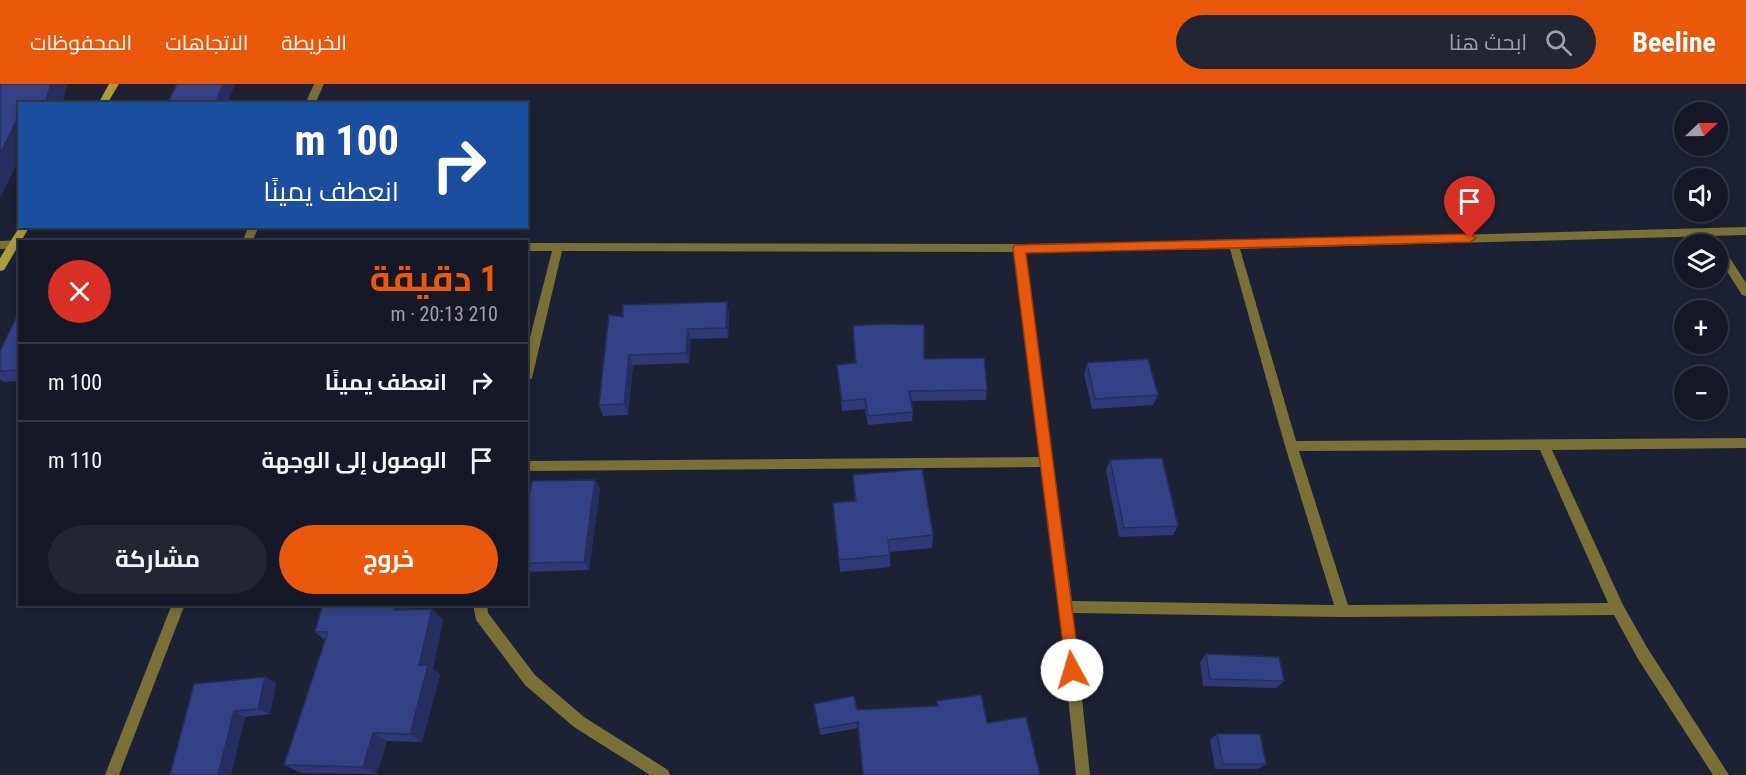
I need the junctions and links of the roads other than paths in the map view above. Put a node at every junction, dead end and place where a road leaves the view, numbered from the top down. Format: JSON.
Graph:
{"nodes":[{"id":1,"x":114,"y":84,"type":"edge"},
{"id":2,"x":319,"y":84,"type":"edge"},
{"id":3,"x":103,"y":102,"type":"edge"},
{"id":4,"x":311,"y":102,"type":"edge"},
{"id":5,"x":1705,"y":231,"type":"junction"},
{"id":6,"x":1746,"y":231,"type":"edge"},
{"id":7,"x":1707,"y":234,"type":"edge"},
{"id":8,"x":17,"y":244,"type":"edge"},
{"id":9,"x":0,"y":245,"type":"edge"},
{"id":10,"x":1234,"y":245,"type":"junction"},
{"id":11,"x":528,"y":247,"type":"edge"},
{"id":12,"x":558,"y":247,"type":"junction"},
{"id":13,"x":1019,"y":248,"type":"junction"},
{"id":14,"x":1728,"y":264,"type":"edge"},
{"id":15,"x":0,"y":267,"type":"edge"},
{"id":16,"x":1746,"y":292,"type":"edge"},
{"id":17,"x":528,"y":370,"type":"edge"},
{"id":18,"x":1746,"y":443,"type":"edge"},
{"id":19,"x":1544,"y":444,"type":"junction"},
{"id":20,"x":1291,"y":446,"type":"junction"},
{"id":21,"x":1045,"y":462,"type":"junction"},
{"id":22,"x":528,"y":466,"type":"edge"},
{"id":23,"x":178,"y":606,"type":"edge"},
{"id":24,"x":480,"y":606,"type":"edge"},
{"id":25,"x":1066,"y":608,"type":"junction"},
{"id":26,"x":1618,"y":609,"type":"junction"},
{"id":27,"x":1343,"y":611,"type":"junction"},
{"id":28,"x":112,"y":775,"type":"edge"},
{"id":29,"x":663,"y":775,"type":"edge"},
{"id":30,"x":1083,"y":775,"type":"edge"},
{"id":31,"x":1722,"y":775,"type":"edge"}],
"edges":[{"from":1,"to":3,"type":"street"},
{"from":2,"to":4,"type":"street"},
{"from":5,"to":6,"type":"street"},
{"from":5,"to":7,"type":"street"},
{"from":5,"to":10,"type":"street"},
{"from":8,"to":9,"type":"street"},
{"from":8,"to":15,"type":"street"},
{"from":10,"to":13,"type":"street"},
{"from":10,"to":20,"type":"street"},
{"from":11,"to":12,"type":"street"},
{"from":12,"to":13,"type":"street"},
{"from":12,"to":17,"type":"street"},
{"from":13,"to":21,"type":"street"},
{"from":14,"to":16,"type":"street"},
{"from":18,"to":19,"type":"street"},
{"from":19,"to":20,"type":"street"},
{"from":19,"to":26,"type":"street"},
{"from":20,"to":27,"type":"street"},
{"from":21,"to":22,"type":"street"},
{"from":21,"to":25,"type":"street"},
{"from":23,"to":28,"type":"street"},
{"from":24,"to":29,"type":"street"},
{"from":25,"to":27,"type":"street"},
{"from":25,"to":30,"type":"street"},
{"from":26,"to":27,"type":"street"},
{"from":26,"to":31,"type":"street"}]}
